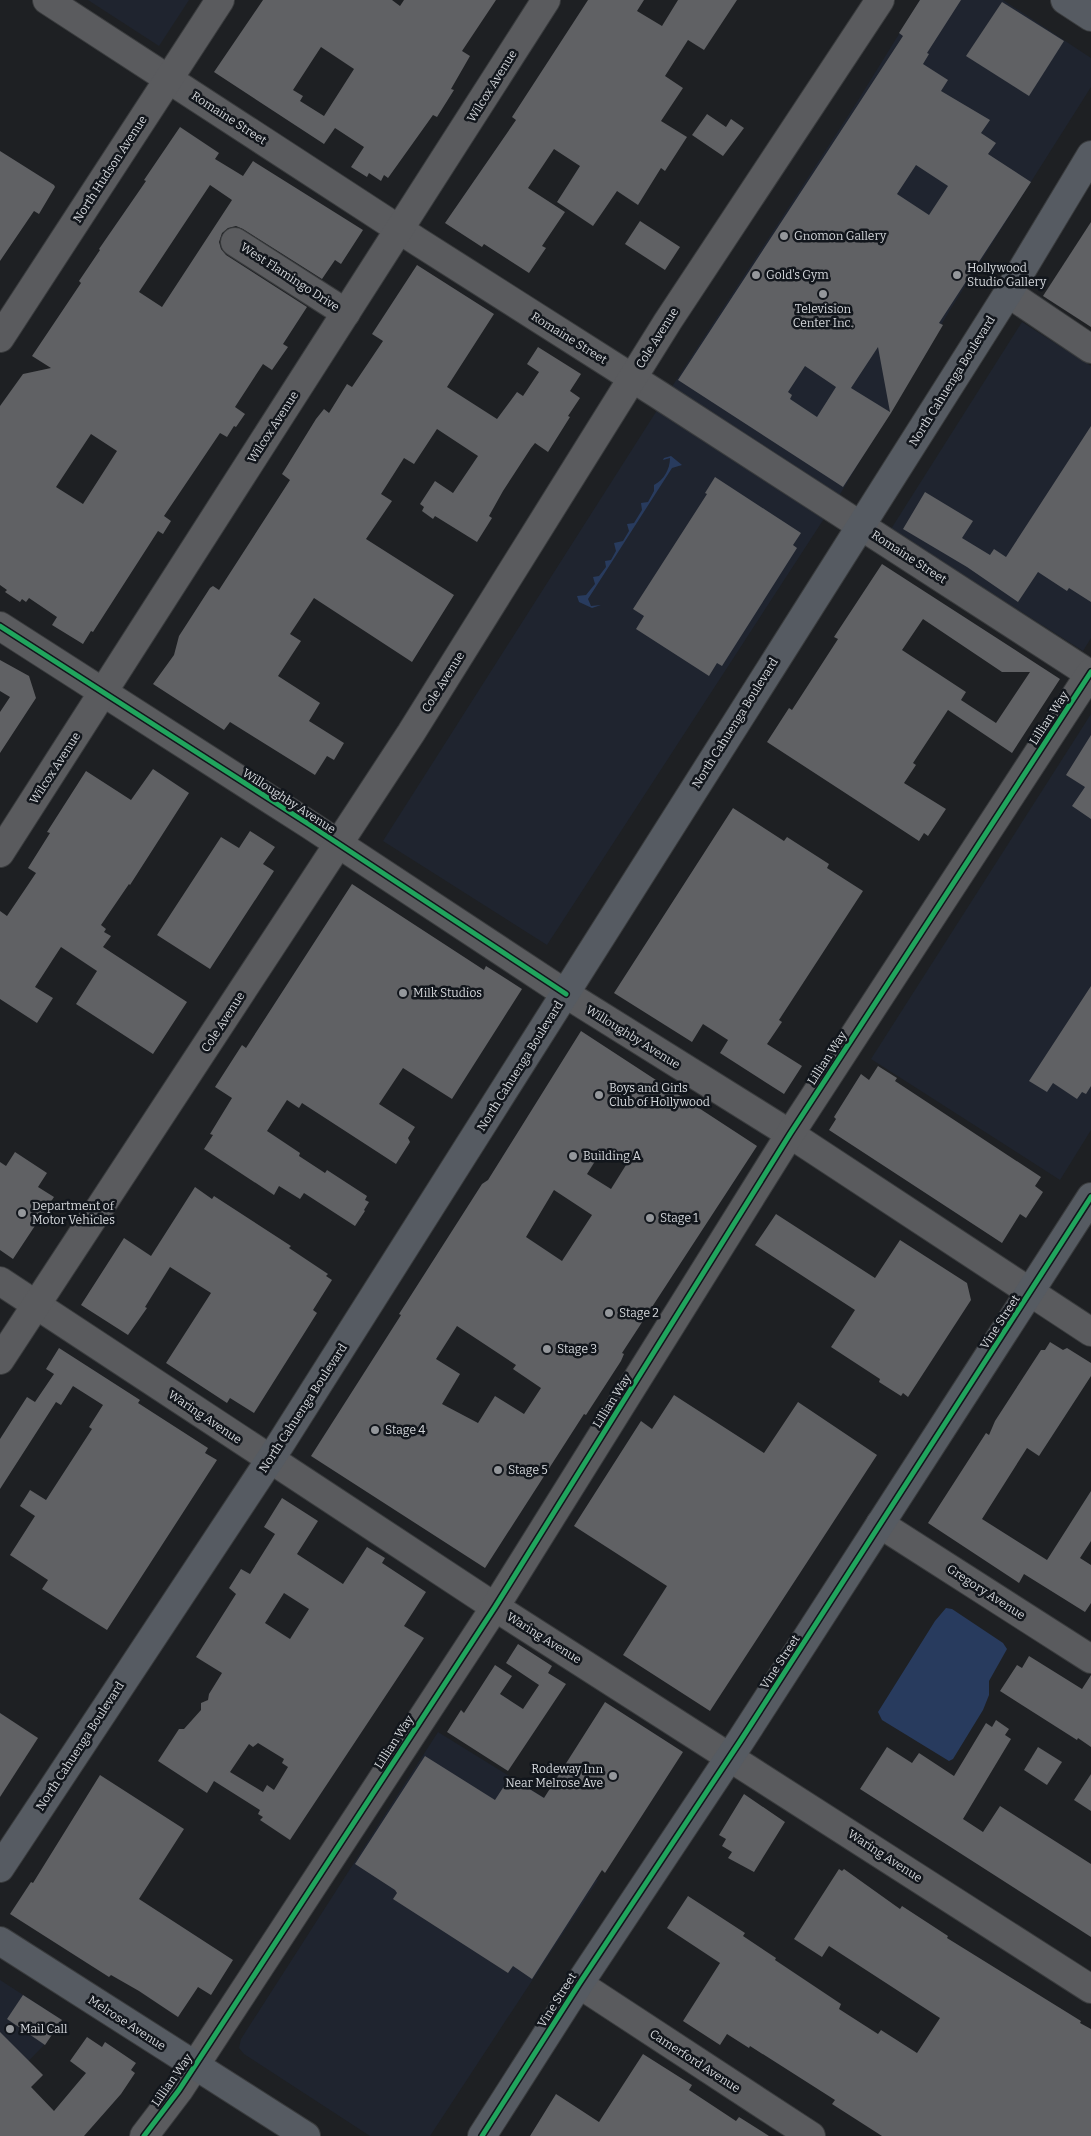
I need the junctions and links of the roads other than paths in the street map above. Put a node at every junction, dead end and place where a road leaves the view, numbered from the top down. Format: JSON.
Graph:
{"nodes":[{"id":1,"x":47,"y":0,"type":"edge"},
{"id":2,"x":220,"y":0,"type":"edge"},
{"id":3,"x":546,"y":0,"type":"edge"},
{"id":4,"x":880,"y":0,"type":"edge"},
{"id":5,"x":1065,"y":0,"type":"edge"},
{"id":6,"x":1091,"y":17,"type":"edge"},
{"id":7,"x":169,"y":79,"type":"junction"},
{"id":8,"x":1091,"y":155,"type":"edge"},
{"id":9,"x":400,"y":230,"type":"junction"},
{"id":10,"x":235,"y":242,"type":"dead end"},
{"id":11,"x":1008,"y":293,"type":"junction"},
{"id":12,"x":346,"y":313,"type":"junction"},
{"id":13,"x":0,"y":338,"type":"edge"},
{"id":14,"x":1091,"y":349,"type":"edge"},
{"id":15,"x":633,"y":378,"type":"junction"},
{"id":16,"x":860,"y":525,"type":"junction"},
{"id":17,"x":0,"y":626,"type":"edge"},
{"id":18,"x":1090,"y":674,"type":"edge"},
{"id":19,"x":102,"y":693,"type":"junction"},
{"id":20,"x":337,"y":844,"type":"junction"},
{"id":21,"x":0,"y":853,"type":"edge"},
{"id":22,"x":566,"y":994,"type":"junction"},
{"id":23,"x":790,"y":1134,"type":"junction"},
{"id":24,"x":1091,"y":1197,"type":"edge"},
{"id":25,"x":0,"y":1282,"type":"edge"},
{"id":26,"x":1031,"y":1292,"type":"junction"},
{"id":27,"x":36,"y":1304,"type":"junction"},
{"id":28,"x":1091,"y":1332,"type":"edge"},
{"id":29,"x":0,"y":1360,"type":"edge"},
{"id":30,"x":270,"y":1460,"type":"junction"},
{"id":31,"x":880,"y":1524,"type":"junction"},
{"id":32,"x":495,"y":1607,"type":"junction"},
{"id":33,"x":1091,"y":1659,"type":"edge"},
{"id":34,"x":731,"y":1756,"type":"junction"},
{"id":35,"x":0,"y":1868,"type":"edge"},
{"id":36,"x":0,"y":1941,"type":"edge"},
{"id":37,"x":579,"y":1984,"type":"junction"},
{"id":38,"x":1091,"y":1989,"type":"edge"},
{"id":39,"x":195,"y":2066,"type":"junction"},
{"id":40,"x":144,"y":2136,"type":"edge"},
{"id":41,"x":306,"y":2136,"type":"edge"},
{"id":42,"x":482,"y":2136,"type":"edge"},
{"id":43,"x":811,"y":2136,"type":"edge"}],
"edges":[{"from":1,"to":7,"type":"street","name":"Romaine Street"},
{"from":2,"to":7,"type":"street","name":"North Hudson Avenue"},
{"from":3,"to":9,"type":"street","name":"Wilcox Avenue"},
{"from":4,"to":15,"type":"street","name":"Cole Avenue"},
{"from":5,"to":6,"type":"main road"},
{"from":7,"to":9,"type":"street","name":"Romaine Street"},
{"from":7,"to":13,"type":"street","name":"North Hudson Avenue"},
{"from":8,"to":11,"type":"main road","name":"North Cahuenga Boulevard"},
{"from":9,"to":12,"type":"street","name":"Wilcox Avenue"},
{"from":9,"to":15,"type":"street","name":"Romaine Street"},
{"from":10,"to":12,"type":"street","name":"West Flamingo Drive"},
{"from":11,"to":14,"type":"street"},
{"from":11,"to":16,"type":"main road","name":"North Cahuenga Boulevard"},
{"from":12,"to":19,"type":"street","name":"Wilcox Avenue"},
{"from":15,"to":16,"type":"street","name":"Romaine Street"},
{"from":15,"to":20,"type":"street","name":"Cole Avenue"},
{"from":16,"to":18,"type":"street","name":"Romaine Street"},
{"from":16,"to":22,"type":"main road","name":"North Cahuenga Boulevard"},
{"from":17,"to":19,"type":"street","name":"Willoughby Avenue"},
{"from":18,"to":23,"type":"street","name":"Lillian Way"},
{"from":19,"to":20,"type":"street","name":"Willoughby Avenue"},
{"from":19,"to":21,"type":"street","name":"Wilcox Avenue"},
{"from":20,"to":22,"type":"street","name":"Willoughby Avenue"},
{"from":20,"to":27,"type":"street","name":"Cole Avenue"},
{"from":22,"to":23,"type":"street","name":"Willoughby Avenue"},
{"from":22,"to":30,"type":"main road","name":"North Cahuenga Boulevard"},
{"from":23,"to":26,"type":"street","name":"Willoughby Avenue"},
{"from":23,"to":32,"type":"street","name":"Lillian Way"},
{"from":24,"to":26,"type":"main road","name":"Vine Street"},
{"from":25,"to":27,"type":"street","name":"Waring Avenue"},
{"from":26,"to":28,"type":"street","name":"Willoughby Avenue"},
{"from":26,"to":31,"type":"main road","name":"Vine Street"},
{"from":27,"to":29,"type":"street","name":"Cole Avenue"},
{"from":27,"to":30,"type":"street","name":"Waring Avenue"},
{"from":30,"to":32,"type":"street","name":"Waring Avenue"},
{"from":30,"to":35,"type":"main road","name":"North Cahuenga Boulevard"},
{"from":31,"to":33,"type":"street","name":"Gregory Avenue"},
{"from":31,"to":34,"type":"main road","name":"Vine Street"},
{"from":32,"to":34,"type":"street","name":"Waring Avenue"},
{"from":32,"to":39,"type":"street","name":"Lillian Way"},
{"from":34,"to":37,"type":"main road","name":"Vine Street"},
{"from":34,"to":38,"type":"street","name":"Waring Avenue"},
{"from":36,"to":39,"type":"main road","name":"Melrose Avenue"},
{"from":37,"to":42,"type":"main road","name":"Vine Street"},
{"from":37,"to":43,"type":"street","name":"Camerford Avenue"},
{"from":39,"to":40,"type":"street","name":"Lillian Way"},
{"from":39,"to":41,"type":"main road","name":"Melrose Avenue"}]}
